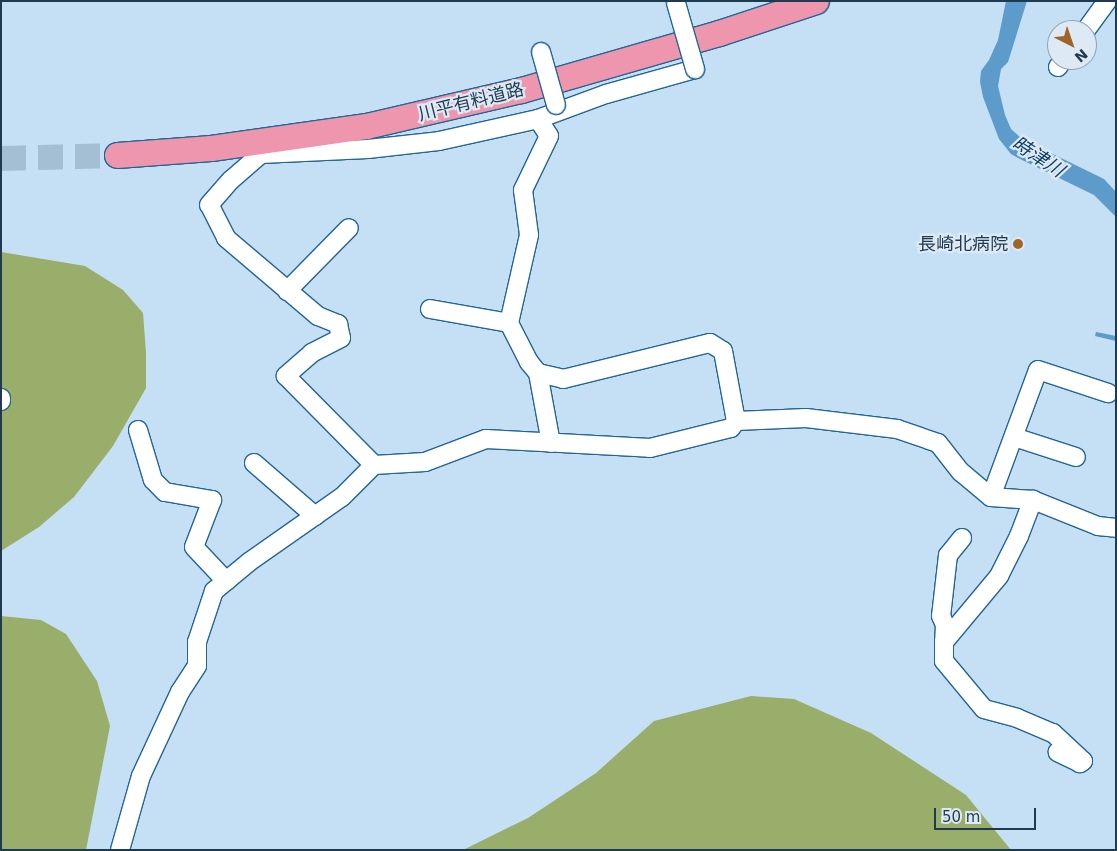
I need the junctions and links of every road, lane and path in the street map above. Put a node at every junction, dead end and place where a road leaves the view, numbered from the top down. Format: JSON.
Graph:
{"nodes":[{"id":1,"x":786,"y":1,"type":"edge"},
{"id":2,"x":816,"y":1,"type":"edge"},
{"id":3,"x":1107,"y":1,"type":"edge"},
{"id":4,"x":676,"y":2,"type":"edge"},
{"id":5,"x":1093,"y":20,"type":"edge"},
{"id":6,"x":542,"y":52,"type":"dead end"},
{"id":7,"x":556,"y":105,"type":"dead end"},
{"id":8,"x":538,"y":119,"type":"junction"},
{"id":9,"x":349,"y":228,"type":"dead end"},
{"id":10,"x":287,"y":291,"type":"junction"},
{"id":11,"x":430,"y":309,"type":"dead end"},
{"id":12,"x":509,"y":323,"type":"junction"},
{"id":13,"x":538,"y":373,"type":"junction"},
{"id":14,"x":1108,"y":393,"type":"dead end"},
{"id":15,"x":736,"y":421,"type":"junction"},
{"id":16,"x":138,"y":430,"type":"dead end"},
{"id":17,"x":1014,"y":437,"type":"junction"},
{"id":18,"x":551,"y":443,"type":"junction"},
{"id":19,"x":1076,"y":457,"type":"dead end"},
{"id":20,"x":254,"y":463,"type":"dead end"},
{"id":21,"x":374,"y":465,"type":"junction"},
{"id":22,"x":991,"y":497,"type":"junction"},
{"id":23,"x":1033,"y":500,"type":"junction"},
{"id":24,"x":315,"y":516,"type":"junction"},
{"id":25,"x":1116,"y":528,"type":"edge"},
{"id":26,"x":962,"y":538,"type":"dead end"},
{"id":27,"x":226,"y":581,"type":"junction"},
{"id":28,"x":944,"y":642,"type":"junction"},
{"id":29,"x":1057,"y":752,"type":"dead end"},
{"id":30,"x":120,"y":850,"type":"edge"}],
"edges":[{"from":1,"to":2,"type":"highway","name":"川平有料道路"},
{"from":3,"to":5,"type":"street"},
{"from":4,"to":8,"type":"street","bridge":true},
{"from":6,"to":7,"type":"street","bridge":true},
{"from":8,"to":10,"type":"street"},
{"from":8,"to":12,"type":"street"},
{"from":9,"to":10,"type":"street"},
{"from":10,"to":21,"type":"street"},
{"from":11,"to":12,"type":"street"},
{"from":12,"to":13,"type":"street"},
{"from":13,"to":15,"type":"street"},
{"from":13,"to":18,"type":"street"},
{"from":14,"to":17,"type":"street"},
{"from":15,"to":18,"type":"street"},
{"from":15,"to":22,"type":"street"},
{"from":16,"to":27,"type":"street"},
{"from":17,"to":19,"type":"street"},
{"from":17,"to":22,"type":"street"},
{"from":18,"to":21,"type":"street"},
{"from":20,"to":24,"type":"street"},
{"from":21,"to":24,"type":"street"},
{"from":22,"to":23,"type":"street"},
{"from":23,"to":25,"type":"street"},
{"from":23,"to":28,"type":"street"},
{"from":24,"to":27,"type":"street"},
{"from":26,"to":28,"type":"street"},
{"from":27,"to":30,"type":"street"},
{"from":28,"to":29,"type":"street"}]}
